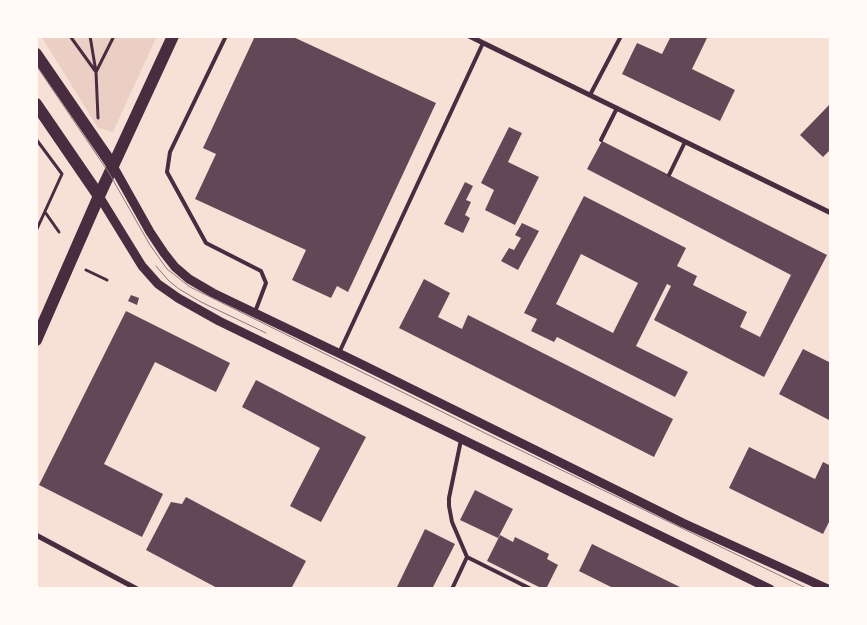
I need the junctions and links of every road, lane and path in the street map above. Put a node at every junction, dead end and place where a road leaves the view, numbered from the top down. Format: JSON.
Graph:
{"nodes":[{"id":1,"x":70,"y":36,"type":"edge"},
{"id":2,"x":90,"y":36,"type":"edge"},
{"id":3,"x":114,"y":36,"type":"edge"},
{"id":4,"x":173,"y":36,"type":"edge"},
{"id":5,"x":226,"y":36,"type":"edge"},
{"id":6,"x":469,"y":36,"type":"edge"},
{"id":7,"x":621,"y":36,"type":"edge"},
{"id":8,"x":483,"y":43,"type":"junction"},
{"id":9,"x":36,"y":54,"type":"edge"},
{"id":10,"x":96,"y":72,"type":"junction"},
{"id":11,"x":590,"y":95,"type":"junction"},
{"id":12,"x":36,"y":104,"type":"edge"},
{"id":13,"x":617,"y":108,"type":"junction"},
{"id":14,"x":98,"y":125,"type":"dead end"},
{"id":15,"x":36,"y":139,"type":"edge"},
{"id":16,"x":601,"y":140,"type":"dead end"},
{"id":17,"x":685,"y":142,"type":"junction"},
{"id":18,"x":113,"y":166,"type":"junction"},
{"id":19,"x":670,"y":175,"type":"dead end"},
{"id":20,"x":99,"y":196,"type":"junction"},
{"id":21,"x":45,"y":212,"type":"junction"},
{"id":22,"x":831,"y":213,"type":"edge"},
{"id":23,"x":36,"y":231,"type":"edge"},
{"id":24,"x":59,"y":232,"type":"dead end"},
{"id":25,"x":86,"y":270,"type":"dead end"},
{"id":26,"x":107,"y":280,"type":"dead end"},
{"id":27,"x":255,"y":313,"type":"junction"},
{"id":28,"x":36,"y":340,"type":"edge"},
{"id":29,"x":339,"y":353,"type":"junction"},
{"id":30,"x":461,"y":439,"type":"junction"},
{"id":31,"x":36,"y":535,"type":"edge"},
{"id":32,"x":468,"y":557,"type":"junction"},
{"id":33,"x":137,"y":589,"type":"edge"},
{"id":34,"x":452,"y":589,"type":"edge"},
{"id":35,"x":531,"y":589,"type":"edge"},
{"id":36,"x":770,"y":589,"type":"edge"},
{"id":37,"x":828,"y":589,"type":"edge"}],
"edges":[{"from":1,"to":10,"type":"path"},
{"from":2,"to":10,"type":"path"},
{"from":3,"to":10,"type":"path"},
{"from":4,"to":18,"type":"main road"},
{"from":5,"to":27,"type":"lane"},
{"from":6,"to":8,"type":"street"},
{"from":7,"to":11,"type":"lane"},
{"from":8,"to":11,"type":"street"},
{"from":8,"to":29,"type":"lane"},
{"from":9,"to":18,"type":"main road"},
{"from":10,"to":14,"type":"path"},
{"from":11,"to":13,"type":"street"},
{"from":12,"to":20,"type":"main road"},
{"from":13,"to":16,"type":"lane"},
{"from":13,"to":17,"type":"street"},
{"from":15,"to":21,"type":"path"},
{"from":17,"to":19,"type":"lane"},
{"from":17,"to":22,"type":"street"},
{"from":18,"to":20,"type":"main road"},
{"from":18,"to":27,"type":"street"},
{"from":20,"to":28,"type":"main road"},
{"from":20,"to":30,"type":"street"},
{"from":21,"to":23,"type":"path"},
{"from":21,"to":24,"type":"path"},
{"from":25,"to":26,"type":"path"},
{"from":27,"to":29,"type":"street"},
{"from":29,"to":37,"type":"street"},
{"from":30,"to":32,"type":"lane"},
{"from":30,"to":36,"type":"street"},
{"from":31,"to":33,"type":"street"},
{"from":32,"to":34,"type":"lane"},
{"from":32,"to":35,"type":"lane"}]}
